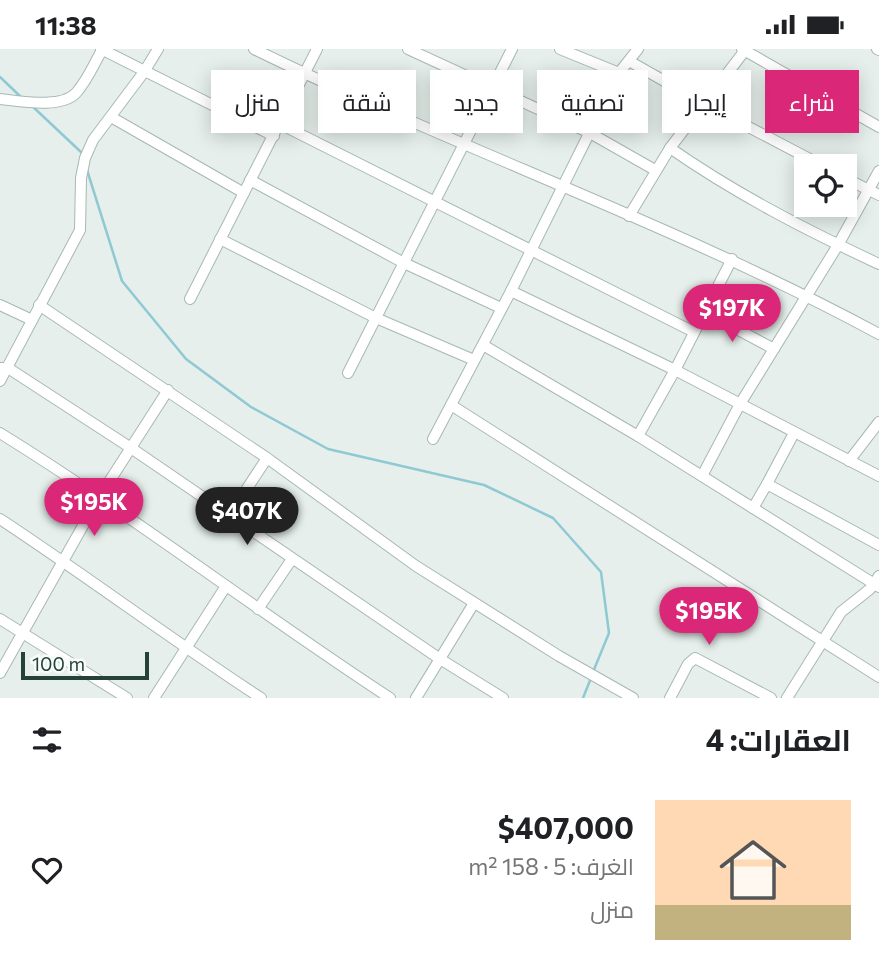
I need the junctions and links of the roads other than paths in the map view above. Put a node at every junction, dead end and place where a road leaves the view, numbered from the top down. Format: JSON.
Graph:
{"nodes":[{"id":1,"x":102,"y":49,"type":"edge"},
{"id":2,"x":158,"y":49,"type":"edge"},
{"id":3,"x":254,"y":49,"type":"edge"},
{"id":4,"x":317,"y":49,"type":"edge"},
{"id":5,"x":408,"y":49,"type":"edge"},
{"id":6,"x":512,"y":49,"type":"edge"},
{"id":7,"x":561,"y":49,"type":"edge"},
{"id":8,"x":638,"y":49,"type":"edge"},
{"id":9,"x":744,"y":50,"type":"edge"},
{"id":10,"x":629,"y":61,"type":"junction"},
{"id":11,"x":455,"y":70,"type":"edge"},
{"id":12,"x":502,"y":70,"type":"edge"},
{"id":13,"x":612,"y":70,"type":"edge"},
{"id":14,"x":622,"y":70,"type":"edge"},
{"id":15,"x":729,"y":70,"type":"edge"},
{"id":16,"x":145,"y":72,"type":"junction"},
{"id":17,"x":305,"y":74,"type":"junction"},
{"id":18,"x":662,"y":80,"type":"edge"},
{"id":19,"x":0,"y":99,"type":"edge"},
{"id":20,"x":111,"y":117,"type":"junction"},
{"id":21,"x":879,"y":127,"type":"edge"},
{"id":22,"x":751,"y":128,"type":"edge"},
{"id":23,"x":276,"y":133,"type":"edge"},
{"id":24,"x":298,"y":133,"type":"edge"},
{"id":25,"x":470,"y":133,"type":"edge"},
{"id":26,"x":590,"y":133,"type":"joint"},
{"id":27,"x":681,"y":133,"type":"edge"},
{"id":28,"x":274,"y":136,"type":"junction"},
{"id":29,"x":464,"y":144,"type":"junction"},
{"id":30,"x":670,"y":148,"type":"junction"},
{"id":31,"x":800,"y":154,"type":"edge"},
{"id":32,"x":655,"y":170,"type":"junction"},
{"id":33,"x":879,"y":171,"type":"edge"},
{"id":34,"x":250,"y":180,"type":"junction"},
{"id":35,"x":857,"y":184,"type":"edge"},
{"id":36,"x":563,"y":187,"type":"junction"},
{"id":37,"x":868,"y":190,"type":"junction"},
{"id":38,"x":244,"y":193,"type":"junction"},
{"id":39,"x":879,"y":195,"type":"edge"},
{"id":40,"x":434,"y":203,"type":"junction"},
{"id":41,"x":629,"y":216,"type":"junction"},
{"id":42,"x":220,"y":239,"type":"junction"},
{"id":43,"x":838,"y":245,"type":"junction"},
{"id":44,"x":532,"y":250,"type":"junction"},
{"id":45,"x":732,"y":259,"type":"junction"},
{"id":46,"x":404,"y":263,"type":"junction"},
{"id":47,"x":879,"y":264,"type":"edge"},
{"id":48,"x":511,"y":291,"type":"junction"},
{"id":49,"x":807,"y":295,"type":"junction"},
{"id":50,"x":190,"y":299,"type":"dead end"},
{"id":51,"x":0,"y":305,"type":"edge"},
{"id":52,"x":39,"y":305,"type":"junction"},
{"id":53,"x":501,"y":309,"type":"junction"},
{"id":54,"x":705,"y":312,"type":"junction"},
{"id":55,"x":376,"y":318,"type":"junction"},
{"id":56,"x":32,"y":320,"type":"junction"},
{"id":57,"x":694,"y":332,"type":"junction"},
{"id":58,"x":879,"y":334,"type":"edge"},
{"id":59,"x":483,"y":345,"type":"junction"},
{"id":60,"x":774,"y":349,"type":"junction"},
{"id":61,"x":474,"y":360,"type":"junction"},
{"id":62,"x":4,"y":368,"type":"edge"},
{"id":63,"x":675,"y":370,"type":"junction"},
{"id":64,"x":348,"y":373,"type":"dead end"},
{"id":65,"x":0,"y":381,"type":"edge"},
{"id":66,"x":168,"y":390,"type":"junction"},
{"id":67,"x":740,"y":404,"type":"junction"},
{"id":68,"x":451,"y":405,"type":"junction"},
{"id":69,"x":879,"y":422,"type":"edge"},
{"id":70,"x":0,"y":433,"type":"edge"},
{"id":71,"x":794,"y":433,"type":"junction"},
{"id":72,"x":638,"y":436,"type":"junction"},
{"id":73,"x":433,"y":439,"type":"dead end"},
{"id":74,"x":131,"y":448,"type":"junction"},
{"id":75,"x":267,"y":458,"type":"junction"},
{"id":76,"x":849,"y":461,"type":"junction"},
{"id":77,"x":702,"y":476,"type":"junction"},
{"id":78,"x":879,"y":476,"type":"edge"},
{"id":79,"x":767,"y":484,"type":"junction"},
{"id":80,"x":98,"y":499,"type":"junction"},
{"id":81,"x":753,"y":508,"type":"junction"},
{"id":82,"x":229,"y":516,"type":"junction"},
{"id":83,"x":0,"y":519,"type":"edge"},
{"id":84,"x":879,"y":545,"type":"edge"},
{"id":85,"x":292,"y":559,"type":"junction"},
{"id":86,"x":63,"y":561,"type":"junction"},
{"id":87,"x":877,"y":582,"type":"edge"},
{"id":88,"x":226,"y":586,"type":"junction"},
{"id":89,"x":474,"y":603,"type":"junction"},
{"id":90,"x":258,"y":609,"type":"junction"},
{"id":91,"x":0,"y":619,"type":"edge"},
{"id":92,"x":23,"y":634,"type":"junction"},
{"id":93,"x":822,"y":642,"type":"junction"},
{"id":94,"x":185,"y":649,"type":"junction"},
{"id":95,"x":440,"y":659,"type":"junction"},
{"id":96,"x":0,"y":673,"type":"edge"},
{"id":97,"x":879,"y":677,"type":"edge"},
{"id":98,"x":127,"y":698,"type":"edge"},
{"id":99,"x":154,"y":698,"type":"edge"},
{"id":100,"x":261,"y":698,"type":"edge"},
{"id":101,"x":390,"y":698,"type":"edge"},
{"id":102,"x":416,"y":698,"type":"edge"},
{"id":103,"x":503,"y":698,"type":"edge"},
{"id":104,"x":633,"y":698,"type":"edge"},
{"id":105,"x":670,"y":698,"type":"edge"},
{"id":106,"x":771,"y":698,"type":"edge"},
{"id":107,"x":787,"y":698,"type":"edge"}],
"edges":[{"from":1,"to":16,"type":"street"},
{"from":1,"to":19,"type":"street"},
{"from":2,"to":16,"type":"street"},
{"from":3,"to":17,"type":"street"},
{"from":4,"to":17,"type":"street"},
{"from":5,"to":11,"type":"street"},
{"from":6,"to":12,"type":"street"},
{"from":7,"to":13,"type":"street"},
{"from":8,"to":10,"type":"street"},
{"from":9,"to":15,"type":"street"},
{"from":9,"to":21,"type":"street"},
{"from":10,"to":14,"type":"street"},
{"from":10,"to":18,"type":"street"},
{"from":16,"to":20,"type":"street"},
{"from":16,"to":28,"type":"street"},
{"from":17,"to":29,"type":"street"},
{"from":20,"to":38,"type":"street"},
{"from":20,"to":52,"type":"street"},
{"from":22,"to":31,"type":"street"},
{"from":23,"to":28,"type":"street"},
{"from":24,"to":40,"type":"street"},
{"from":25,"to":29,"type":"street"},
{"from":26,"to":32,"type":"street"},
{"from":26,"to":36,"type":"street"},
{"from":27,"to":30,"type":"street"},
{"from":28,"to":34,"type":"street"},
{"from":29,"to":36,"type":"street"},
{"from":29,"to":40,"type":"street"},
{"from":30,"to":32,"type":"street"},
{"from":30,"to":43,"type":"street"},
{"from":32,"to":41,"type":"street"},
{"from":33,"to":37,"type":"street"},
{"from":34,"to":38,"type":"street"},
{"from":34,"to":46,"type":"street"},
{"from":35,"to":37,"type":"street"},
{"from":36,"to":41,"type":"street"},
{"from":36,"to":44,"type":"street"},
{"from":37,"to":39,"type":"street"},
{"from":37,"to":43,"type":"street"},
{"from":38,"to":42,"type":"street"},
{"from":40,"to":44,"type":"street"},
{"from":40,"to":46,"type":"street"},
{"from":41,"to":45,"type":"street"},
{"from":42,"to":50,"type":"street"},
{"from":42,"to":55,"type":"street"},
{"from":43,"to":47,"type":"street"},
{"from":43,"to":49,"type":"street"},
{"from":44,"to":48,"type":"street"},
{"from":44,"to":57,"type":"street"},
{"from":45,"to":49,"type":"street"},
{"from":45,"to":54,"type":"street"},
{"from":46,"to":53,"type":"street"},
{"from":46,"to":55,"type":"street"},
{"from":48,"to":53,"type":"street"},
{"from":48,"to":63,"type":"street"},
{"from":49,"to":58,"type":"street"},
{"from":49,"to":60,"type":"street"},
{"from":51,"to":56,"type":"street"},
{"from":52,"to":56,"type":"street"},
{"from":52,"to":66,"type":"street"},
{"from":53,"to":59,"type":"street"},
{"from":54,"to":57,"type":"street"},
{"from":54,"to":60,"type":"street"},
{"from":55,"to":61,"type":"street"},
{"from":55,"to":64,"type":"street"},
{"from":56,"to":62,"type":"street"},
{"from":57,"to":63,"type":"street"},
{"from":59,"to":61,"type":"street"},
{"from":59,"to":72,"type":"street"},
{"from":60,"to":67,"type":"street"},
{"from":61,"to":68,"type":"street"},
{"from":62,"to":65,"type":"street"},
{"from":62,"to":74,"type":"street"},
{"from":63,"to":67,"type":"street"},
{"from":63,"to":72,"type":"street"},
{"from":66,"to":74,"type":"street"},
{"from":66,"to":75,"type":"street"},
{"from":67,"to":71,"type":"street"},
{"from":67,"to":77,"type":"street"},
{"from":68,"to":73,"type":"street"},
{"from":68,"to":93,"type":"street"},
{"from":69,"to":76,"type":"street"},
{"from":70,"to":80,"type":"street"},
{"from":71,"to":76,"type":"street"},
{"from":71,"to":79,"type":"street"},
{"from":72,"to":77,"type":"street"},
{"from":74,"to":80,"type":"street"},
{"from":74,"to":82,"type":"street"},
{"from":75,"to":82,"type":"street"},
{"from":75,"to":89,"type":"street"},
{"from":76,"to":78,"type":"street"},
{"from":77,"to":81,"type":"street"},
{"from":79,"to":81,"type":"street"},
{"from":79,"to":84,"type":"street"},
{"from":80,"to":86,"type":"street"},
{"from":80,"to":88,"type":"street"},
{"from":81,"to":87,"type":"street"},
{"from":82,"to":85,"type":"street"},
{"from":83,"to":86,"type":"street"},
{"from":85,"to":90,"type":"street"},
{"from":85,"to":95,"type":"street"},
{"from":86,"to":92,"type":"street"},
{"from":86,"to":94,"type":"street"},
{"from":87,"to":93,"type":"street"},
{"from":88,"to":90,"type":"street"},
{"from":88,"to":94,"type":"street"},
{"from":89,"to":95,"type":"street"},
{"from":89,"to":104,"type":"street"},
{"from":90,"to":101,"type":"street"},
{"from":91,"to":92,"type":"street"},
{"from":92,"to":96,"type":"street"},
{"from":92,"to":98,"type":"street"},
{"from":93,"to":97,"type":"street"},
{"from":93,"to":107,"type":"street"},
{"from":94,"to":99,"type":"street"},
{"from":94,"to":100,"type":"street"},
{"from":95,"to":102,"type":"street"},
{"from":95,"to":103,"type":"street"},
{"from":105,"to":106,"type":"street"}]}
